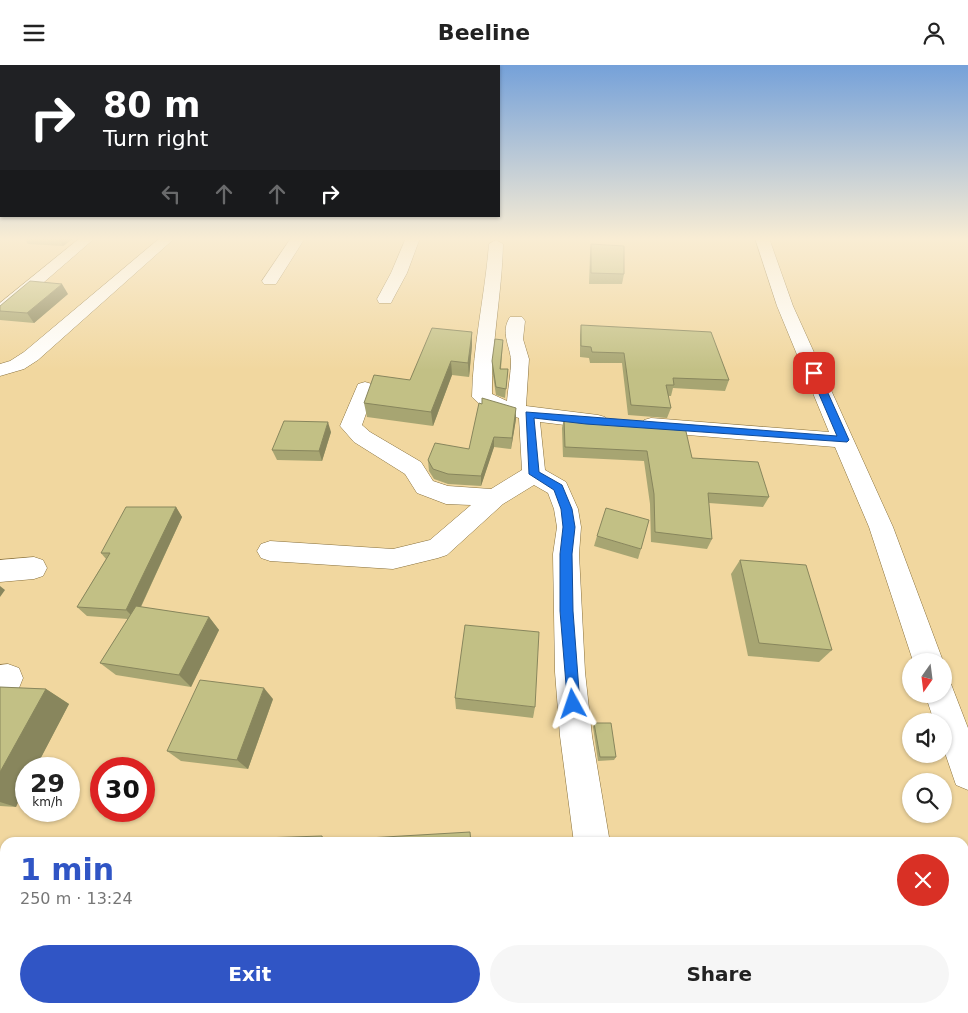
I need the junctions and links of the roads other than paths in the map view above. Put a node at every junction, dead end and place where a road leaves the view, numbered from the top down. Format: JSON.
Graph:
{"nodes":[{"id":1,"x":34,"y":282,"type":"edge"},
{"id":2,"x":116,"y":282,"type":"edge"},
{"id":3,"x":394,"y":282,"type":"edge"},
{"id":4,"x":494,"y":282,"type":"edge"},
{"id":5,"x":777,"y":282,"type":"edge"},
{"id":6,"x":385,"y":299,"type":"dead end"},
{"id":7,"x":0,"y":311,"type":"edge"},
{"id":8,"x":516,"y":321,"type":"dead end"},
{"id":9,"x":0,"y":370,"type":"edge"},
{"id":10,"x":365,"y":388,"type":"dead end"},
{"id":11,"x":523,"y":412,"type":"junction"},
{"id":12,"x":844,"y":440,"type":"junction"},
{"id":13,"x":534,"y":474,"type":"junction"},
{"id":14,"x":495,"y":498,"type":"junction"},
{"id":15,"x":270,"y":551,"type":"dead end"},
{"id":16,"x":34,"y":568,"type":"dead end"},
{"id":17,"x":0,"y":571,"type":"edge"},
{"id":18,"x":925,"y":653,"type":"edge"},
{"id":19,"x":943,"y":703,"type":"edge"},
{"id":20,"x":968,"y":773,"type":"edge"},
{"id":21,"x":591,"y":837,"type":"edge"}],
"edges":[{"from":1,"to":7,"type":"street"},
{"from":2,"to":9,"type":"street"},
{"from":3,"to":6,"type":"street"},
{"from":4,"to":11,"type":"street"},
{"from":5,"to":12,"type":"street"},
{"from":8,"to":11,"type":"street"},
{"from":10,"to":14,"type":"street"},
{"from":11,"to":12,"type":"street"},
{"from":11,"to":13,"type":"street"},
{"from":12,"to":18,"type":"street"},
{"from":13,"to":14,"type":"street"},
{"from":13,"to":21,"type":"street"},
{"from":14,"to":15,"type":"street"},
{"from":16,"to":17,"type":"street"},
{"from":19,"to":20,"type":"street"}]}
